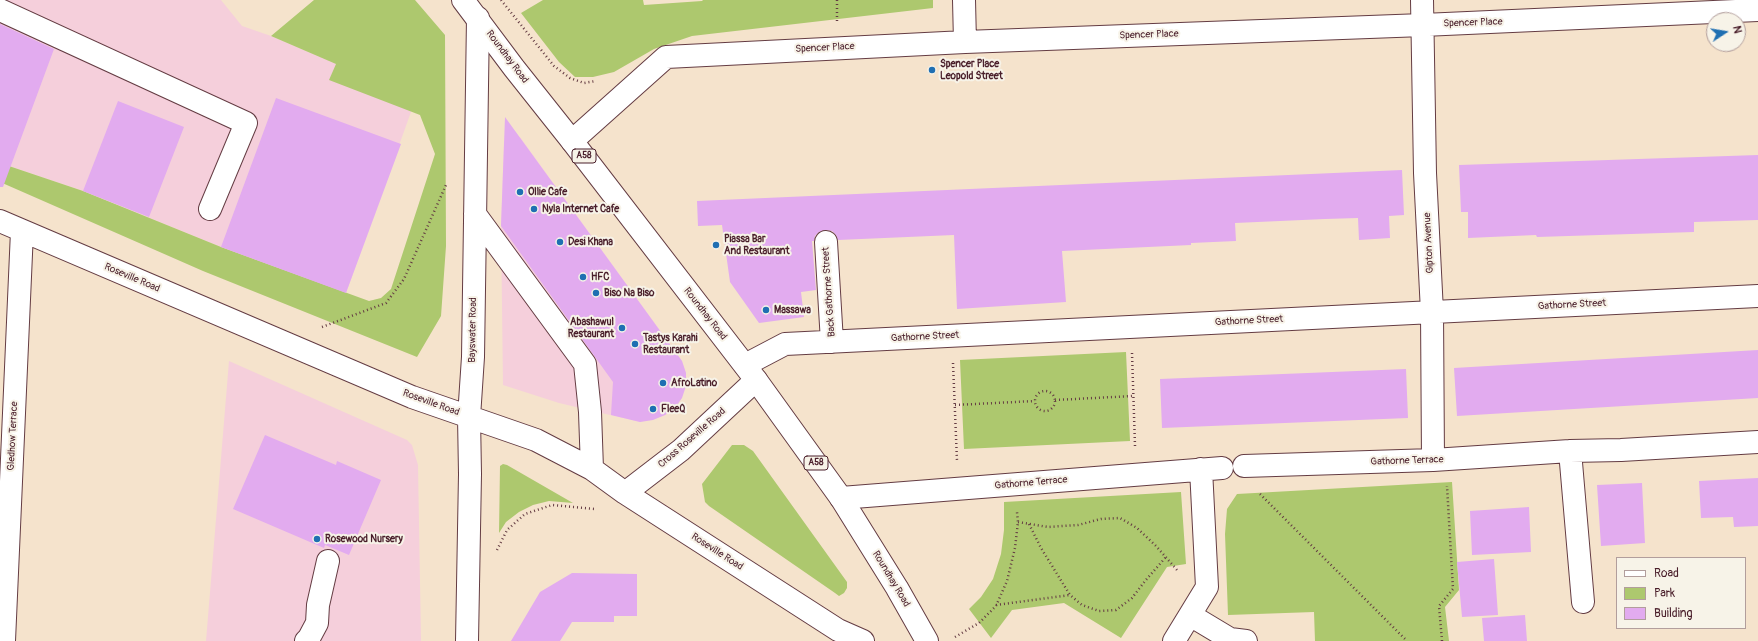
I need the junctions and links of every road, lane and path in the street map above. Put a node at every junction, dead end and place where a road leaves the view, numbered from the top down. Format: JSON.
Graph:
{"nodes":[{"id":1,"x":463,"y":0,"type":"edge"},
{"id":2,"x":501,"y":0,"type":"edge"},
{"id":3,"x":964,"y":0,"type":"edge"},
{"id":4,"x":1422,"y":0,"type":"edge"},
{"id":5,"x":0,"y":10,"type":"edge"},
{"id":6,"x":1758,"y":10,"type":"edge"},
{"id":7,"x":478,"y":18,"type":"junction"},
{"id":8,"x":1423,"y":25,"type":"junction"},
{"id":9,"x":965,"y":42,"type":"junction"},
{"id":10,"x":600,"y":81,"type":"dead end"},
{"id":11,"x":572,"y":141,"type":"junction"},
{"id":12,"x":448,"y":181,"type":"dead end"},
{"id":13,"x":210,"y":209,"type":"dead end"},
{"id":14,"x":475,"y":214,"type":"junction"},
{"id":15,"x":0,"y":221,"type":"edge"},
{"id":16,"x":22,"y":231,"type":"junction"},
{"id":17,"x":826,"y":242,"type":"dead end"},
{"id":18,"x":1758,"y":296,"type":"edge"},
{"id":19,"x":1432,"y":312,"type":"junction"},
{"id":20,"x":322,"y":327,"type":"dead end"},
{"id":21,"x":1131,"y":327,"type":"junction"},
{"id":22,"x":952,"y":336,"type":"junction"},
{"id":23,"x":832,"y":342,"type":"junction"},
{"id":24,"x":750,"y":372,"type":"junction"},
{"id":25,"x":1133,"y":396,"type":"junction"},
{"id":26,"x":1055,"y":400,"type":"junction"},
{"id":27,"x":1034,"y":401,"type":"junction"},
{"id":28,"x":955,"y":405,"type":"junction"},
{"id":29,"x":469,"y":417,"type":"junction"},
{"id":30,"x":1758,"y":442,"type":"edge"},
{"id":31,"x":1570,"y":451,"type":"junction"},
{"id":32,"x":1440,"y":460,"type":"junction"},
{"id":33,"x":1244,"y":466,"type":"dead end"},
{"id":34,"x":592,"y":469,"type":"junction"},
{"id":35,"x":1135,"y":474,"type":"junction"},
{"id":36,"x":1015,"y":484,"type":"junction"},
{"id":37,"x":958,"y":489,"type":"junction"},
{"id":38,"x":1255,"y":489,"type":"dead end"},
{"id":39,"x":625,"y":493,"type":"junction"},
{"id":40,"x":841,"y":498,"type":"junction"},
{"id":41,"x":595,"y":509,"type":"dead end"},
{"id":42,"x":1018,"y":522,"type":"junction"},
{"id":43,"x":1028,"y":524,"type":"junction"},
{"id":44,"x":494,"y":557,"type":"dead end"},
{"id":45,"x":1166,"y":557,"type":"junction"},
{"id":46,"x":328,"y":561,"type":"dead end"},
{"id":47,"x":1070,"y":595,"type":"junction"},
{"id":48,"x":1583,"y":602,"type":"dead end"},
{"id":49,"x":996,"y":606,"type":"junction"},
{"id":50,"x":1195,"y":606,"type":"junction"},
{"id":51,"x":843,"y":636,"type":"edge"},
{"id":52,"x":953,"y":637,"type":"dead end"},
{"id":53,"x":4,"y":641,"type":"edge"},
{"id":54,"x":306,"y":641,"type":"edge"},
{"id":55,"x":467,"y":641,"type":"edge"},
{"id":56,"x":863,"y":641,"type":"edge"},
{"id":57,"x":927,"y":641,"type":"edge"},
{"id":58,"x":1174,"y":641,"type":"edge"},
{"id":59,"x":1246,"y":641,"type":"edge"},
{"id":60,"x":1407,"y":641,"type":"edge"},
{"id":61,"x":1442,"y":641,"type":"edge"}],
"edges":[{"from":1,"to":7,"type":"street","name":"Roundhay Road","number":"A58"},
{"from":2,"to":10,"type":"path"},
{"from":3,"to":9,"type":"street"},
{"from":4,"to":8,"type":"street","name":"Gipton Avenue"},
{"from":5,"to":13,"type":"street"},
{"from":6,"to":8,"type":"street","name":"Spencer Place"},
{"from":7,"to":11,"type":"street","name":"Roundhay Road","number":"A58"},
{"from":7,"to":14,"type":"street","name":"Bayswater Road"},
{"from":8,"to":9,"type":"street","name":"Spencer Place"},
{"from":8,"to":19,"type":"street","name":"Gipton Avenue"},
{"from":9,"to":11,"type":"street","name":"Spencer Place"},
{"from":11,"to":24,"type":"street","name":"Roundhay Road","number":"A58"},
{"from":12,"to":20,"type":"path"},
{"from":14,"to":29,"type":"street","name":"Bayswater Road"},
{"from":14,"to":34,"type":"street"},
{"from":15,"to":16,"type":"street","name":"Roseville Road"},
{"from":16,"to":29,"type":"street","name":"Roseville Road"},
{"from":16,"to":53,"type":"street","name":"Gledhow Terrace"},
{"from":17,"to":23,"type":"street","name":"Back Gathorne Street"},
{"from":18,"to":19,"type":"street","name":"Gathorne Street"},
{"from":19,"to":21,"type":"street","name":"Gathorne Street"},
{"from":19,"to":32,"type":"street","name":"Gipton Avenue"},
{"from":21,"to":22,"type":"street","name":"Gathorne Street"},
{"from":21,"to":25,"type":"path"},
{"from":22,"to":23,"type":"street","name":"Gathorne Street"},
{"from":22,"to":28,"type":"path"},
{"from":23,"to":24,"type":"street","name":"Gathorne Street"},
{"from":24,"to":39,"type":"street","name":"Cross Roseville Road"},
{"from":24,"to":40,"type":"street","name":"Roundhay Road","number":"A58"},
{"from":25,"to":26,"type":"path"},
{"from":25,"to":35,"type":"path"},
{"from":26,"to":27,"type":"path"},
{"from":26,"to":27,"type":"path"},
{"from":27,"to":28,"type":"path"},
{"from":28,"to":37,"type":"path"},
{"from":29,"to":34,"type":"street","name":"Roseville Road"},
{"from":29,"to":55,"type":"street","name":"Bayswater Road"},
{"from":30,"to":31,"type":"street","name":"Gathorne Terrace"},
{"from":31,"to":32,"type":"street","name":"Gathorne Terrace"},
{"from":31,"to":48,"type":"street"},
{"from":32,"to":33,"type":"street","name":"Gathorne Terrace"},
{"from":32,"to":61,"type":"path"},
{"from":34,"to":39,"type":"street","name":"Roseville Road"},
{"from":35,"to":36,"type":"street","name":"Gathorne Terrace"},
{"from":35,"to":50,"type":"street","name":"Gathorne Terrace"},
{"from":36,"to":37,"type":"street","name":"Gathorne Terrace"},
{"from":36,"to":42,"type":"path"},
{"from":37,"to":40,"type":"street","name":"Gathorne Terrace"},
{"from":38,"to":60,"type":"path"},
{"from":39,"to":51,"type":"street","name":"Roseville Road"},
{"from":40,"to":57,"type":"street","name":"Roundhay Road","number":"A58"},
{"from":41,"to":44,"type":"path"},
{"from":42,"to":43,"type":"path"},
{"from":42,"to":49,"type":"path"},
{"from":43,"to":45,"type":"path"},
{"from":43,"to":47,"type":"path"},
{"from":45,"to":47,"type":"path"},
{"from":45,"to":50,"type":"path"},
{"from":46,"to":54,"type":"street"},
{"from":47,"to":49,"type":"path"},
{"from":49,"to":52,"type":"path"},
{"from":50,"to":58,"type":"street"},
{"from":50,"to":59,"type":"street"},
{"from":51,"to":56,"type":"street","name":"Roseville Road"}]}
